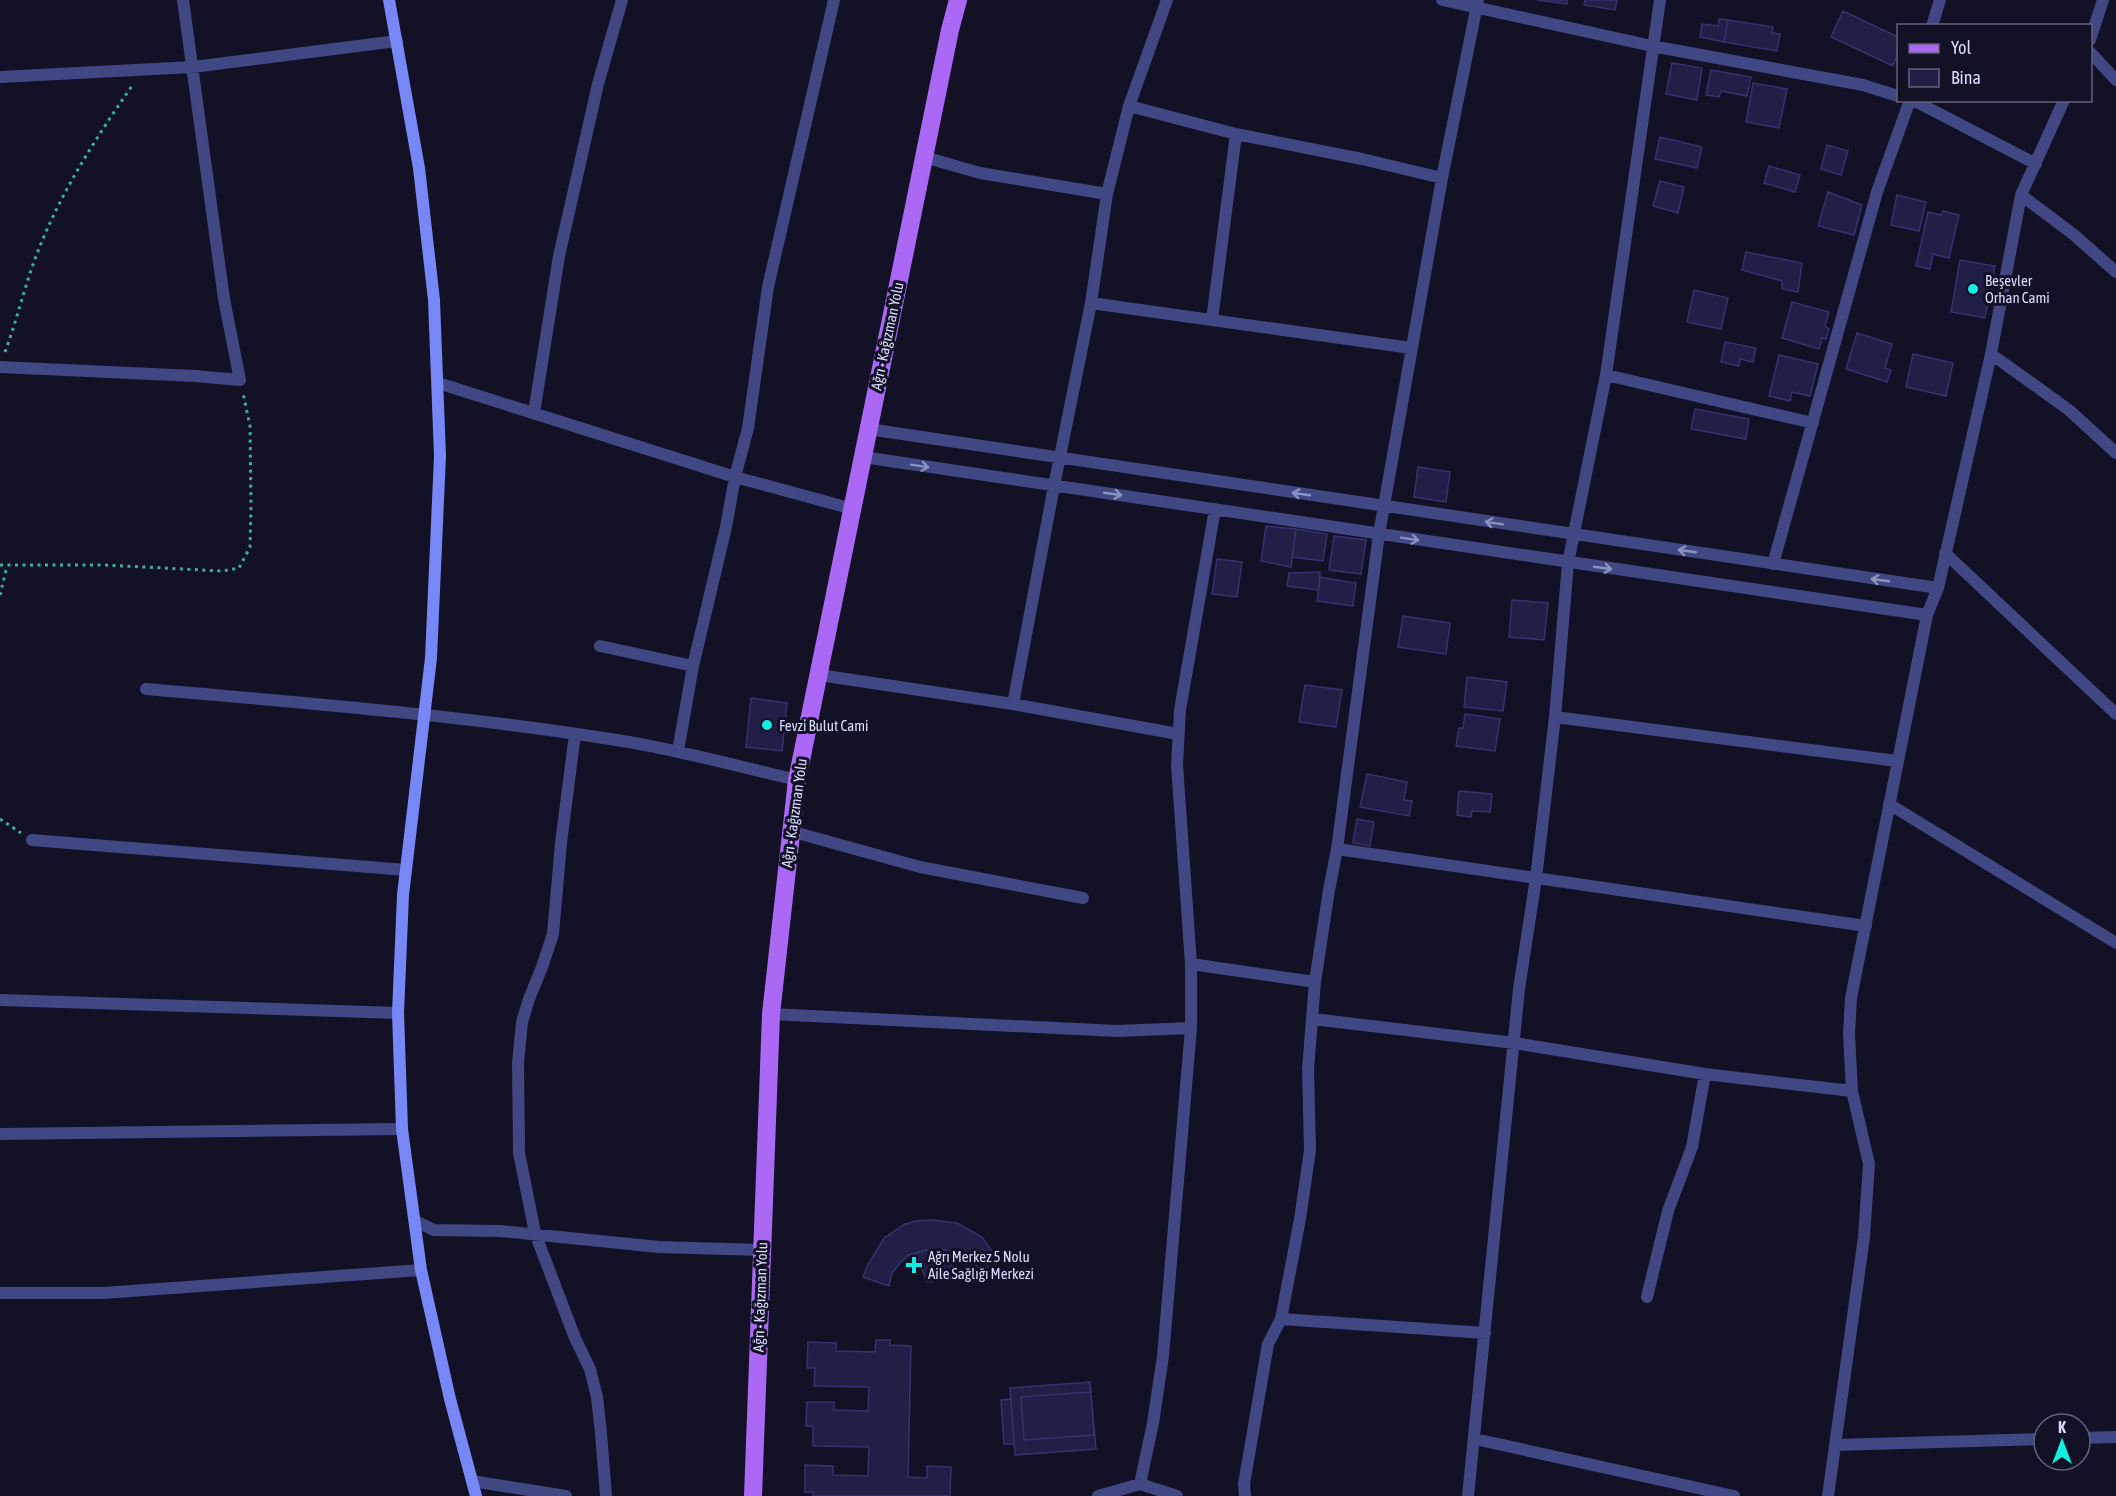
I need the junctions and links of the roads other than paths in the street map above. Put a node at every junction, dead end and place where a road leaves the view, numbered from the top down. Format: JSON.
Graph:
{"nodes":[{"id":1,"x":183,"y":0,"type":"edge"},
{"id":2,"x":389,"y":0,"type":"edge"},
{"id":3,"x":622,"y":0,"type":"edge"},
{"id":4,"x":834,"y":0,"type":"edge"},
{"id":5,"x":956,"y":0,"type":"edge"},
{"id":6,"x":1167,"y":0,"type":"edge"},
{"id":7,"x":1442,"y":0,"type":"edge"},
{"id":8,"x":1660,"y":0,"type":"edge"},
{"id":9,"x":1940,"y":0,"type":"edge"},
{"id":10,"x":2103,"y":0,"type":"edge"},
{"id":11,"x":1477,"y":4,"type":"edge"},
{"id":12,"x":1933,"y":24,"type":"edge"},
{"id":13,"x":2092,"y":37,"type":"edge"},
{"id":14,"x":397,"y":41,"type":"junction"},
{"id":15,"x":1652,"y":46,"type":"junction"},
{"id":16,"x":2092,"y":53,"type":"edge"},
{"id":17,"x":194,"y":67,"type":"junction"},
{"id":18,"x":0,"y":77,"type":"edge"},
{"id":19,"x":2116,"y":80,"type":"edge"},
{"id":20,"x":1897,"y":95,"type":"edge"},
{"id":21,"x":1910,"y":102,"type":"edge"},
{"id":22,"x":1915,"y":102,"type":"edge"},
{"id":23,"x":2063,"y":102,"type":"edge"},
{"id":24,"x":1129,"y":106,"type":"junction"},
{"id":25,"x":1236,"y":134,"type":"junction"},
{"id":26,"x":924,"y":157,"type":"junction"},
{"id":27,"x":2036,"y":164,"type":"junction"},
{"id":28,"x":1442,"y":178,"type":"junction"},
{"id":29,"x":1107,"y":194,"type":"junction"},
{"id":30,"x":2021,"y":195,"type":"junction"},
{"id":31,"x":2116,"y":272,"type":"edge"},
{"id":32,"x":1091,"y":303,"type":"junction"},
{"id":33,"x":1212,"y":320,"type":"junction"},
{"id":34,"x":1411,"y":348,"type":"junction"},
{"id":35,"x":1991,"y":354,"type":"junction"},
{"id":36,"x":2,"y":361,"type":"edge"},
{"id":37,"x":1606,"y":375,"type":"junction"},
{"id":38,"x":438,"y":383,"type":"junction"},
{"id":39,"x":534,"y":413,"type":"junction"},
{"id":40,"x":1813,"y":423,"type":"junction"},
{"id":41,"x":868,"y":429,"type":"junction"},
{"id":42,"x":2116,"y":453,"type":"edge"},
{"id":43,"x":863,"y":457,"type":"junction"},
{"id":44,"x":1060,"y":458,"type":"junction"},
{"id":45,"x":735,"y":477,"type":"junction"},
{"id":46,"x":1054,"y":486,"type":"junction"},
{"id":47,"x":1384,"y":506,"type":"junction"},
{"id":48,"x":853,"y":509,"type":"junction"},
{"id":49,"x":1215,"y":509,"type":"junction"},
{"id":50,"x":1379,"y":534,"type":"junction"},
{"id":51,"x":1572,"y":534,"type":"junction"},
{"id":52,"x":1945,"y":553,"type":"junction"},
{"id":53,"x":1568,"y":563,"type":"junction"},
{"id":54,"x":1773,"y":564,"type":"junction"},
{"id":55,"x":1938,"y":588,"type":"junction"},
{"id":56,"x":1927,"y":615,"type":"junction"},
{"id":57,"x":600,"y":646,"type":"dead end"},
{"id":58,"x":693,"y":666,"type":"junction"},
{"id":59,"x":819,"y":675,"type":"junction"},
{"id":60,"x":146,"y":689,"type":"dead end"},
{"id":61,"x":1013,"y":704,"type":"junction"},
{"id":62,"x":424,"y":713,"type":"junction"},
{"id":63,"x":2116,"y":714,"type":"edge"},
{"id":64,"x":1555,"y":717,"type":"junction"},
{"id":65,"x":575,"y":734,"type":"junction"},
{"id":66,"x":1178,"y":734,"type":"junction"},
{"id":67,"x":678,"y":752,"type":"junction"},
{"id":68,"x":1898,"y":761,"type":"junction"},
{"id":69,"x":797,"y":780,"type":"junction"},
{"id":70,"x":1889,"y":804,"type":"junction"},
{"id":71,"x":790,"y":831,"type":"junction"},
{"id":72,"x":32,"y":840,"type":"road end"},
{"id":73,"x":1337,"y":849,"type":"junction"},
{"id":74,"x":406,"y":870,"type":"junction"},
{"id":75,"x":1536,"y":878,"type":"junction"},
{"id":76,"x":1083,"y":898,"type":"dead end"},
{"id":77,"x":1866,"y":926,"type":"junction"},
{"id":78,"x":2116,"y":944,"type":"edge"},
{"id":79,"x":1191,"y":964,"type":"junction"},
{"id":80,"x":1315,"y":982,"type":"junction"},
{"id":81,"x":0,"y":1000,"type":"edge"},
{"id":82,"x":399,"y":1013,"type":"junction"},
{"id":83,"x":771,"y":1014,"type":"junction"},
{"id":84,"x":1312,"y":1019,"type":"junction"},
{"id":85,"x":1191,"y":1028,"type":"junction"},
{"id":86,"x":1514,"y":1043,"type":"junction"},
{"id":87,"x":1705,"y":1074,"type":"junction"},
{"id":88,"x":1852,"y":1091,"type":"junction"},
{"id":89,"x":402,"y":1130,"type":"junction"},
{"id":90,"x":0,"y":1134,"type":"edge"},
{"id":91,"x":415,"y":1221,"type":"junction"},
{"id":92,"x":535,"y":1233,"type":"junction"},
{"id":93,"x":762,"y":1250,"type":"junction"},
{"id":94,"x":422,"y":1270,"type":"junction"},
{"id":95,"x":0,"y":1293,"type":"edge"},
{"id":96,"x":1647,"y":1297,"type":"dead end"},
{"id":97,"x":1281,"y":1319,"type":"junction"},
{"id":98,"x":1485,"y":1333,"type":"junction"},
{"id":99,"x":2116,"y":1437,"type":"edge"},
{"id":100,"x":2092,"y":1438,"type":"edge"},
{"id":101,"x":1475,"y":1439,"type":"junction"},
{"id":102,"x":2032,"y":1439,"type":"edge"},
{"id":103,"x":1835,"y":1445,"type":"junction"},
{"id":104,"x":472,"y":1481,"type":"junction"},
{"id":105,"x":1140,"y":1484,"type":"junction"},
{"id":106,"x":476,"y":1496,"type":"edge"},
{"id":107,"x":566,"y":1496,"type":"edge"},
{"id":108,"x":606,"y":1496,"type":"edge"},
{"id":109,"x":753,"y":1496,"type":"edge"},
{"id":110,"x":1098,"y":1496,"type":"edge"},
{"id":111,"x":1177,"y":1496,"type":"edge"},
{"id":112,"x":1245,"y":1496,"type":"edge"},
{"id":113,"x":1468,"y":1496,"type":"edge"},
{"id":114,"x":1734,"y":1496,"type":"edge"},
{"id":115,"x":1828,"y":1496,"type":"edge"}],
"edges":[{"from":1,"to":17,"type":"street"},
{"from":2,"to":14,"type":"street"},
{"from":3,"to":39,"type":"street"},
{"from":4,"to":45,"type":"street"},
{"from":5,"to":26,"type":"main road","name":"Ağrı - Kağızman Yolu"},
{"from":6,"to":24,"type":"street"},
{"from":7,"to":11,"type":"street"},
{"from":8,"to":15,"type":"street"},
{"from":9,"to":12,"type":"street"},
{"from":10,"to":13,"type":"street"},
{"from":11,"to":15,"type":"street"},
{"from":11,"to":28,"type":"street"},
{"from":14,"to":17,"type":"street"},
{"from":14,"to":38,"type":"street"},
{"from":15,"to":20,"type":"street"},
{"from":15,"to":37,"type":"street"},
{"from":16,"to":19,"type":"street"},
{"from":17,"to":18,"type":"street"},
{"from":17,"to":36,"type":"street"},
{"from":21,"to":40,"type":"street"},
{"from":22,"to":27,"type":"street"},
{"from":23,"to":27,"type":"street"},
{"from":24,"to":25,"type":"street"},
{"from":24,"to":29,"type":"street"},
{"from":25,"to":28,"type":"street"},
{"from":25,"to":33,"type":"street"},
{"from":26,"to":29,"type":"street"},
{"from":26,"to":41,"type":"main road","name":"Ağrı - Kağızman Yolu"},
{"from":27,"to":30,"type":"street"},
{"from":28,"to":34,"type":"street"},
{"from":29,"to":32,"type":"street"},
{"from":30,"to":31,"type":"street"},
{"from":30,"to":35,"type":"street"},
{"from":32,"to":33,"type":"street"},
{"from":32,"to":44,"type":"street"},
{"from":33,"to":34,"type":"street"},
{"from":34,"to":47,"type":"street"},
{"from":35,"to":42,"type":"street"},
{"from":35,"to":52,"type":"street"},
{"from":37,"to":40,"type":"street"},
{"from":37,"to":51,"type":"street"},
{"from":38,"to":39,"type":"street"},
{"from":38,"to":62,"type":"street"},
{"from":39,"to":45,"type":"street"},
{"from":40,"to":54,"type":"street"},
{"from":41,"to":43,"type":"main road","name":"Ağrı - Kağızman Yolu"},
{"from":41,"to":44,"type":"street"},
{"from":43,"to":46,"type":"street","one_way":true},
{"from":43,"to":48,"type":"main road","name":"Ağrı - Kağızman Yolu"},
{"from":44,"to":46,"type":"street"},
{"from":47,"to":44,"type":"street","one_way":true},
{"from":45,"to":48,"type":"street"},
{"from":45,"to":58,"type":"street"},
{"from":46,"to":49,"type":"street","one_way":true},
{"from":46,"to":61,"type":"street"},
{"from":47,"to":50,"type":"street"},
{"from":51,"to":47,"type":"street","one_way":true},
{"from":48,"to":59,"type":"main road","name":"Ağrı - Kağızman Yolu"},
{"from":49,"to":50,"type":"street"},
{"from":49,"to":66,"type":"street"},
{"from":50,"to":53,"type":"street","one_way":true},
{"from":50,"to":73,"type":"street"},
{"from":51,"to":53,"type":"street"},
{"from":54,"to":51,"type":"street","one_way":true},
{"from":52,"to":55,"type":"street"},
{"from":52,"to":63,"type":"street"},
{"from":53,"to":56,"type":"street","one_way":true},
{"from":53,"to":64,"type":"street"},
{"from":55,"to":54,"type":"street","one_way":true},
{"from":55,"to":56,"type":"street"},
{"from":56,"to":68,"type":"street"},
{"from":57,"to":58,"type":"street"},
{"from":58,"to":67,"type":"street"},
{"from":59,"to":61,"type":"street"},
{"from":59,"to":69,"type":"main road","name":"Ağrı - Kağızman Yolu"},
{"from":60,"to":62,"type":"street"},
{"from":61,"to":66,"type":"street"},
{"from":62,"to":65,"type":"street"},
{"from":62,"to":74,"type":"street"},
{"from":64,"to":68,"type":"street"},
{"from":64,"to":75,"type":"street"},
{"from":65,"to":67,"type":"street"},
{"from":65,"to":92,"type":"street"},
{"from":66,"to":79,"type":"street"},
{"from":67,"to":69,"type":"street"},
{"from":68,"to":70,"type":"street"},
{"from":69,"to":71,"type":"main road","name":"Ağrı - Kağızman Yolu"},
{"from":70,"to":77,"type":"street"},
{"from":70,"to":78,"type":"street"},
{"from":71,"to":76,"type":"street"},
{"from":71,"to":83,"type":"main road","name":"Ağrı - Kağızman Yolu"},
{"from":72,"to":74,"type":"street"},
{"from":73,"to":75,"type":"street"},
{"from":73,"to":80,"type":"street"},
{"from":74,"to":82,"type":"street"},
{"from":75,"to":77,"type":"street"},
{"from":75,"to":86,"type":"street"},
{"from":77,"to":88,"type":"street"},
{"from":79,"to":80,"type":"street"},
{"from":79,"to":85,"type":"street"},
{"from":80,"to":84,"type":"street"},
{"from":81,"to":82,"type":"street"},
{"from":82,"to":89,"type":"street"},
{"from":83,"to":85,"type":"street"},
{"from":83,"to":93,"type":"main road","name":"Ağrı - Kağızman Yolu"},
{"from":84,"to":86,"type":"street"},
{"from":84,"to":97,"type":"street"},
{"from":85,"to":105,"type":"street"},
{"from":86,"to":87,"type":"street"},
{"from":86,"to":98,"type":"street"},
{"from":87,"to":88,"type":"street"},
{"from":87,"to":96,"type":"street"},
{"from":88,"to":103,"type":"street"},
{"from":89,"to":90,"type":"street"},
{"from":89,"to":91,"type":"street"},
{"from":91,"to":92,"type":"street"},
{"from":91,"to":94,"type":"street"},
{"from":92,"to":93,"type":"street"},
{"from":92,"to":108,"type":"street"},
{"from":93,"to":109,"type":"main road","name":"Ağrı - Kağızman Yolu"},
{"from":94,"to":95,"type":"street"},
{"from":94,"to":104,"type":"street"},
{"from":97,"to":98,"type":"street"},
{"from":97,"to":112,"type":"street"},
{"from":98,"to":101,"type":"street"},
{"from":99,"to":100,"type":"street"},
{"from":101,"to":113,"type":"street"},
{"from":101,"to":114,"type":"street"},
{"from":102,"to":103,"type":"street"},
{"from":103,"to":115,"type":"street"},
{"from":104,"to":106,"type":"street"},
{"from":104,"to":107,"type":"street"},
{"from":105,"to":110,"type":"street"},
{"from":105,"to":111,"type":"street"}]}
